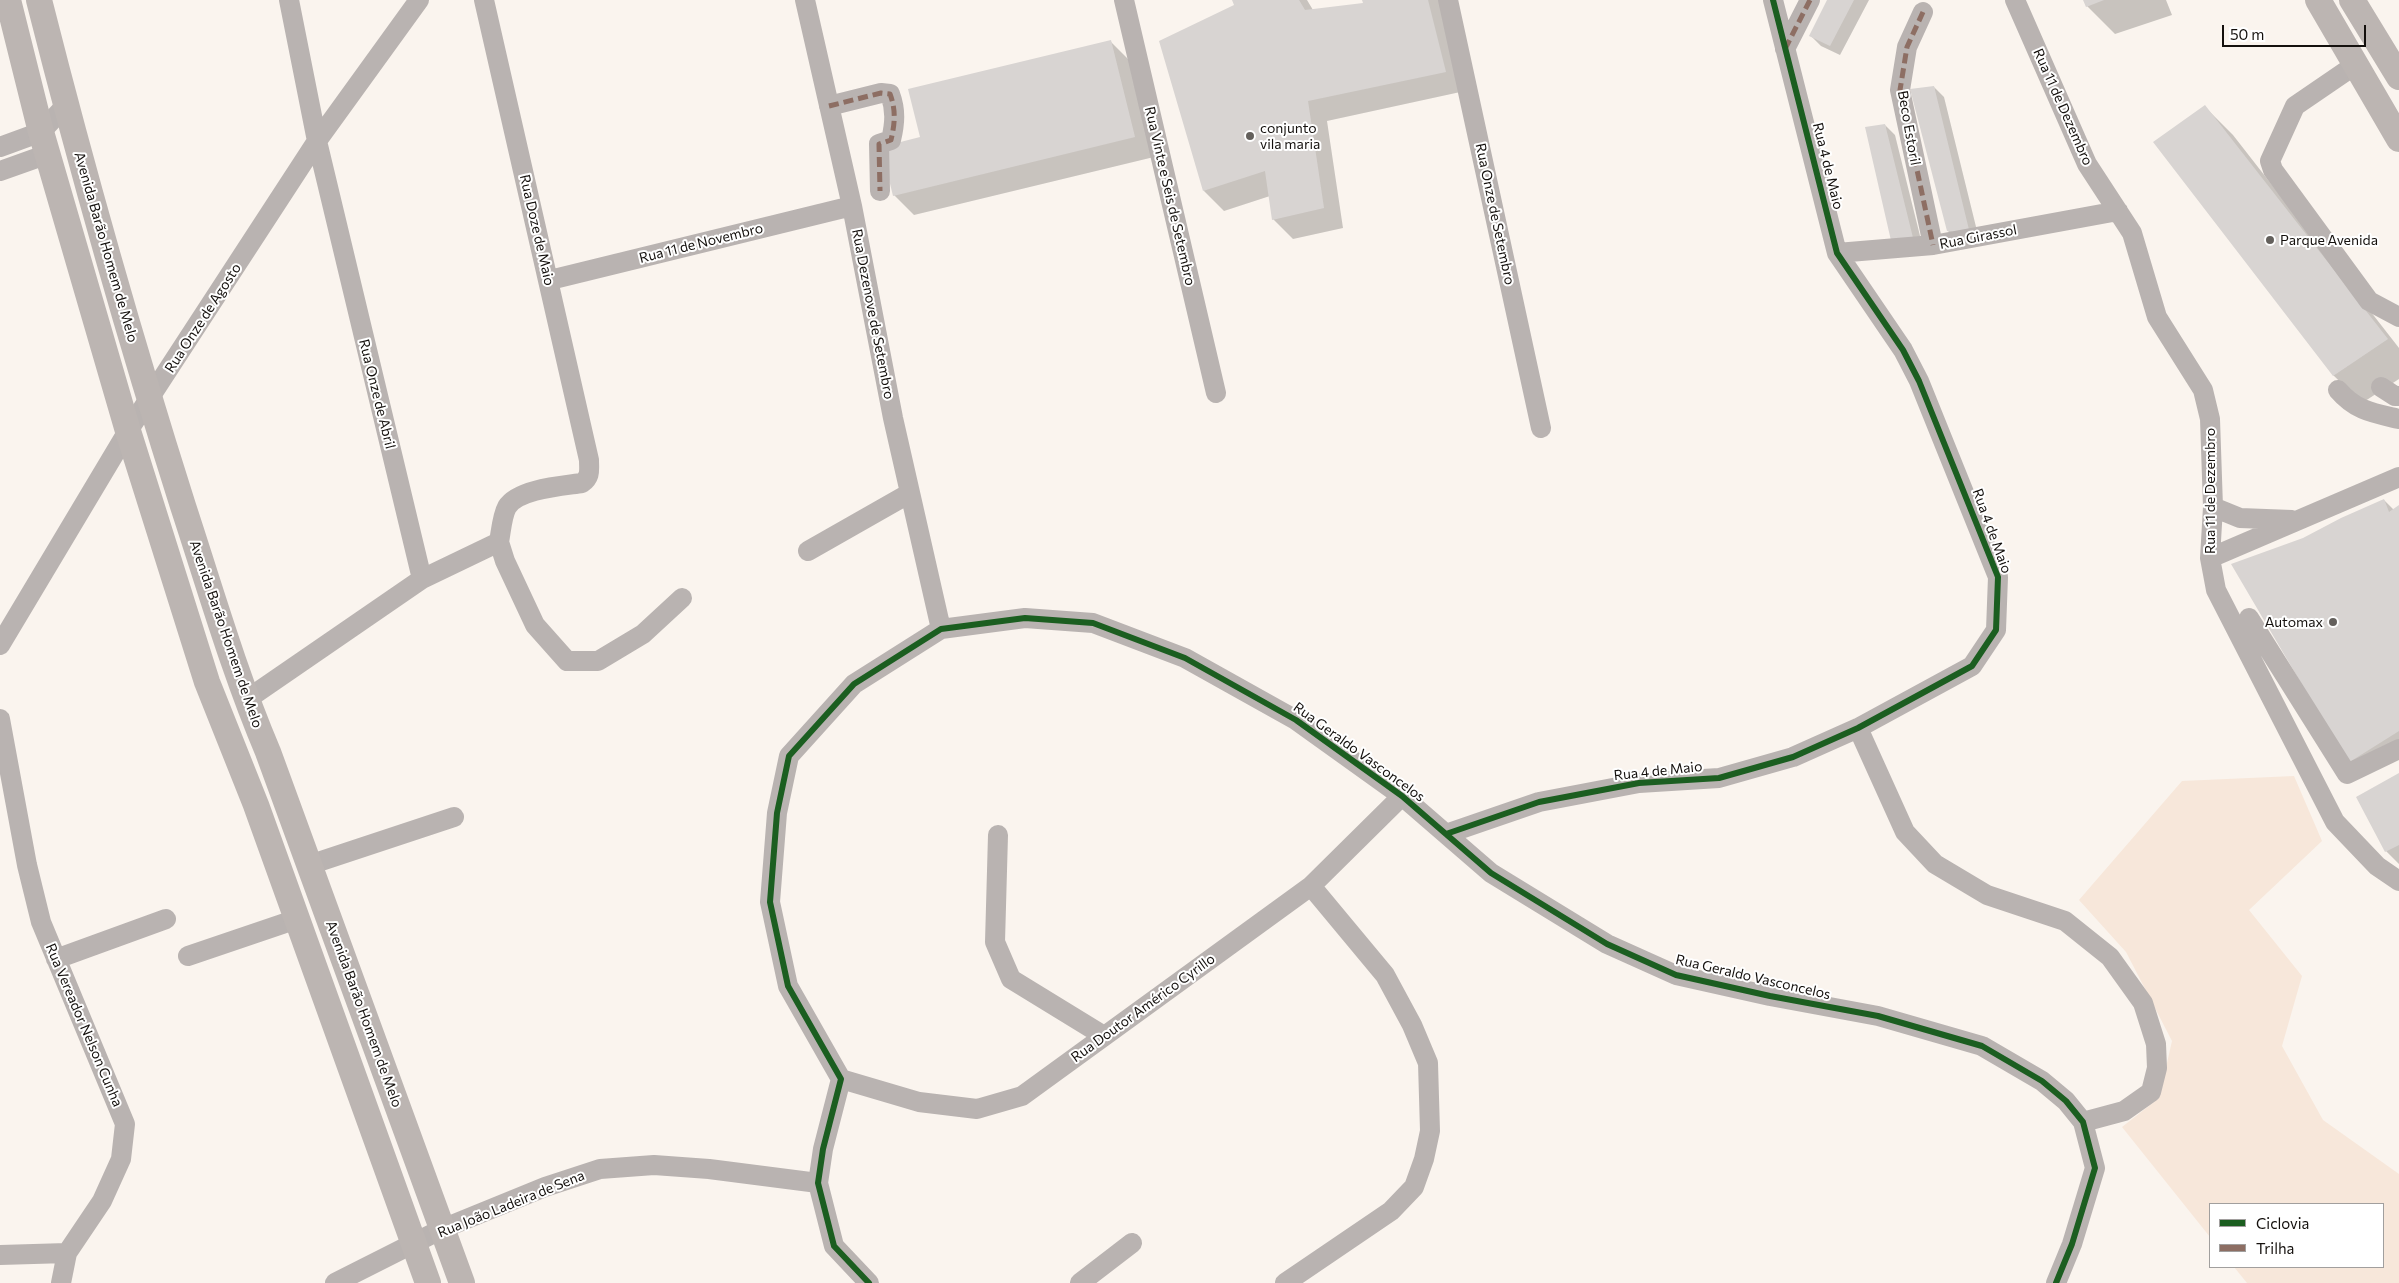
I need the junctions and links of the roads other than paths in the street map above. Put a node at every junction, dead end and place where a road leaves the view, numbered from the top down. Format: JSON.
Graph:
{"nodes":[{"id":1,"x":8,"y":0,"type":"edge"},
{"id":2,"x":39,"y":0,"type":"edge"},
{"id":3,"x":289,"y":0,"type":"edge"},
{"id":4,"x":419,"y":0,"type":"edge"},
{"id":5,"x":484,"y":0,"type":"edge"},
{"id":6,"x":805,"y":0,"type":"edge"},
{"id":7,"x":1124,"y":0,"type":"edge"},
{"id":8,"x":1448,"y":0,"type":"edge"},
{"id":9,"x":1772,"y":0,"type":"edge"},
{"id":10,"x":1810,"y":0,"type":"edge"},
{"id":11,"x":2015,"y":0,"type":"edge"},
{"id":12,"x":2318,"y":0,"type":"edge"},
{"id":13,"x":2352,"y":0,"type":"edge"},
{"id":14,"x":1923,"y":12,"type":"dead end"},
{"id":15,"x":1785,"y":49,"type":"junction"},
{"id":16,"x":2356,"y":65,"type":"junction"},
{"id":17,"x":2399,"y":77,"type":"edge"},
{"id":18,"x":66,"y":105,"type":"junction"},
{"id":19,"x":829,"y":106,"type":"junction"},
{"id":20,"x":2399,"y":139,"type":"edge"},
{"id":21,"x":317,"y":142,"type":"junction"},
{"id":22,"x":44,"y":143,"type":"junction"},
{"id":23,"x":0,"y":147,"type":"edge"},
{"id":24,"x":0,"y":171,"type":"edge"},
{"id":25,"x":880,"y":190,"type":"dead end"},
{"id":26,"x":852,"y":206,"type":"junction"},
{"id":27,"x":2118,"y":210,"type":"junction"},
{"id":28,"x":1933,"y":245,"type":"junction"},
{"id":29,"x":1837,"y":253,"type":"junction"},
{"id":30,"x":550,"y":280,"type":"junction"},
{"id":31,"x":2398,"y":315,"type":"edge"},
{"id":32,"x":2381,"y":387,"type":"dead end"},
{"id":33,"x":2338,"y":390,"type":"dead end"},
{"id":34,"x":1216,"y":393,"type":"dead end"},
{"id":35,"x":2399,"y":396,"type":"edge"},
{"id":36,"x":150,"y":400,"type":"junction"},
{"id":37,"x":2399,"y":419,"type":"edge"},
{"id":38,"x":1541,"y":428,"type":"dead end"},
{"id":39,"x":128,"y":431,"type":"junction"},
{"id":40,"x":2399,"y":477,"type":"edge"},
{"id":41,"x":910,"y":493,"type":"junction"},
{"id":42,"x":2213,"y":507,"type":"junction"},
{"id":43,"x":2296,"y":521,"type":"junction"},
{"id":44,"x":499,"y":542,"type":"junction"},
{"id":45,"x":808,"y":551,"type":"dead end"},
{"id":46,"x":2210,"y":558,"type":"junction"},
{"id":47,"x":422,"y":579,"type":"junction"},
{"id":48,"x":682,"y":598,"type":"dead end"},
{"id":49,"x":2249,"y":618,"type":"dead end"},
{"id":50,"x":941,"y":629,"type":"junction"},
{"id":51,"x":0,"y":645,"type":"edge"},
{"id":52,"x":207,"y":682,"type":"junction"},
{"id":53,"x":246,"y":700,"type":"junction"},
{"id":54,"x":0,"y":720,"type":"edge"},
{"id":55,"x":1858,"y":728,"type":"junction"},
{"id":56,"x":2399,"y":749,"type":"edge"},
{"id":57,"x":3,"y":755,"type":"edge"},
{"id":58,"x":1402,"y":796,"type":"junction"},
{"id":59,"x":454,"y":817,"type":"dead end"},
{"id":60,"x":1446,"y":834,"type":"junction"},
{"id":61,"x":998,"y":835,"type":"dead end"},
{"id":62,"x":309,"y":865,"type":"junction"},
{"id":63,"x":2399,"y":881,"type":"edge"},
{"id":64,"x":1311,"y":886,"type":"junction"},
{"id":65,"x":166,"y":919,"type":"dead end"},
{"id":66,"x":297,"y":919,"type":"junction"},
{"id":67,"x":188,"y":956,"type":"dead end"},
{"id":68,"x":56,"y":959,"type":"junction"},
{"id":69,"x":1104,"y":1036,"type":"junction"},
{"id":70,"x":840,"y":1079,"type":"junction"},
{"id":71,"x":2083,"y":1122,"type":"junction"},
{"id":72,"x":818,"y":1183,"type":"junction"},
{"id":73,"x":442,"y":1229,"type":"junction"},
{"id":74,"x":1132,"y":1243,"type":"dead end"},
{"id":75,"x":414,"y":1244,"type":"junction"},
{"id":76,"x":67,"y":1253,"type":"junction"},
{"id":77,"x":0,"y":1255,"type":"edge"},
{"id":78,"x":61,"y":1283,"type":"edge"},
{"id":79,"x":335,"y":1283,"type":"edge"},
{"id":80,"x":428,"y":1283,"type":"edge"},
{"id":81,"x":462,"y":1283,"type":"edge"},
{"id":82,"x":869,"y":1283,"type":"edge"},
{"id":83,"x":1080,"y":1283,"type":"edge"},
{"id":84,"x":1285,"y":1283,"type":"edge"},
{"id":85,"x":2056,"y":1283,"type":"edge"}],
"edges":[{"from":1,"to":22,"type":"main road"},
{"from":2,"to":18,"type":"main road","name":"Avenida Barão Homem de Melo"},
{"from":3,"to":21,"type":"street","name":"Rua Onze de Abril"},
{"from":4,"to":21,"type":"street","name":"Rua Onze de Agosto"},
{"from":5,"to":30,"type":"street","name":"Rua Doze de Maio"},
{"from":6,"to":19,"type":"street","name":"Rua Dezenove de Setembro"},
{"from":7,"to":34,"type":"street","name":"Rua Vinte e Seis de Setembro"},
{"from":8,"to":38,"type":"street","name":"Rua Onze de Setembro"},
{"from":9,"to":15,"type":"street","name":"Rua 4 de Maio"},
{"from":10,"to":15,"type":"street"},
{"from":11,"to":27,"type":"street","name":"Rua 11 de Dezembro"},
{"from":12,"to":16,"type":"main road"},
{"from":13,"to":17,"type":"main road"},
{"from":14,"to":28,"type":"street","name":"Beco Estoril"},
{"from":15,"to":29,"type":"street","name":"Rua 4 de Maio"},
{"from":16,"to":20,"type":"main road"},
{"from":16,"to":31,"type":"street"},
{"from":18,"to":22,"type":"street"},
{"from":18,"to":36,"type":"main road","name":"Avenida Barão Homem de Melo"},
{"from":19,"to":25,"type":"street"},
{"from":19,"to":26,"type":"street","name":"Rua Dezenove de Setembro"},
{"from":21,"to":36,"type":"street","name":"Rua Onze de Agosto"},
{"from":21,"to":47,"type":"street","name":"Rua Onze de Abril"},
{"from":22,"to":23,"type":"street"},
{"from":22,"to":24,"type":"street"},
{"from":22,"to":39,"type":"main road"},
{"from":26,"to":30,"type":"street","name":"Rua 11 de Novembro"},
{"from":26,"to":41,"type":"street","name":"Rua Dezenove de Setembro"},
{"from":27,"to":28,"type":"street","name":"Rua Girassol"},
{"from":27,"to":42,"type":"street","name":"Rua 11 de Dezembro"},
{"from":28,"to":29,"type":"street","name":"Rua Girassol"},
{"from":29,"to":55,"type":"street","name":"Rua 4 de Maio"},
{"from":30,"to":44,"type":"street","name":"Rua Doze de Maio"},
{"from":32,"to":35,"type":"street"},
{"from":33,"to":37,"type":"street"},
{"from":36,"to":39,"type":"street","name":"Rua Onze de Agosto"},
{"from":36,"to":53,"type":"main road","name":"Avenida Barão Homem de Melo"},
{"from":39,"to":51,"type":"street","name":"Rua Onze de Agosto"},
{"from":39,"to":52,"type":"main road"},
{"from":40,"to":43,"type":"street"},
{"from":41,"to":45,"type":"street"},
{"from":41,"to":50,"type":"street","name":"Rua Dezenove de Setembro"},
{"from":42,"to":43,"type":"street"},
{"from":42,"to":46,"type":"street","name":"Rua 11 de Dezembro"},
{"from":43,"to":46,"type":"street"},
{"from":44,"to":47,"type":"street"},
{"from":44,"to":48,"type":"street"},
{"from":46,"to":63,"type":"street","name":"Rua 11 de Dezembro"},
{"from":47,"to":53,"type":"street"},
{"from":49,"to":56,"type":"street"},
{"from":50,"to":58,"type":"street","name":"Rua Geraldo Vasconcelos"},
{"from":50,"to":70,"type":"street","name":"Rua Geraldo Vasconcelos"},
{"from":52,"to":53,"type":"main road"},
{"from":52,"to":66,"type":"main road"},
{"from":53,"to":62,"type":"main road","name":"Avenida Barão Homem de Melo"},
{"from":54,"to":57,"type":"street","name":"Rua Vereador Nelson Cunha"},
{"from":55,"to":60,"type":"street","name":"Rua 4 de Maio"},
{"from":55,"to":71,"type":"street"},
{"from":57,"to":68,"type":"street","name":"Rua Vereador Nelson Cunha"},
{"from":58,"to":60,"type":"street","name":"Rua Geraldo Vasconcelos"},
{"from":58,"to":64,"type":"street","name":"Rua Doutor Américo Cyrillo"},
{"from":59,"to":62,"type":"street"},
{"from":60,"to":71,"type":"street","name":"Rua Geraldo Vasconcelos"},
{"from":61,"to":69,"type":"street"},
{"from":62,"to":73,"type":"main road","name":"Avenida Barão Homem de Melo"},
{"from":64,"to":69,"type":"street","name":"Rua Doutor Américo Cyrillo"},
{"from":64,"to":84,"type":"street"},
{"from":65,"to":68,"type":"street"},
{"from":66,"to":67,"type":"street"},
{"from":66,"to":75,"type":"main road"},
{"from":68,"to":76,"type":"street","name":"Rua Vereador Nelson Cunha"},
{"from":69,"to":70,"type":"street","name":"Rua Doutor Américo Cyrillo"},
{"from":70,"to":72,"type":"street"},
{"from":71,"to":85,"type":"street","name":"Rua Geraldo Vasconcelos"},
{"from":72,"to":73,"type":"street","name":"Rua João Ladeira de Sena"},
{"from":72,"to":82,"type":"street"},
{"from":73,"to":75,"type":"street","name":"Rua João Ladeira de Sena"},
{"from":73,"to":81,"type":"main road","name":"Avenida Barão Homem de Melo"},
{"from":74,"to":83,"type":"street"},
{"from":75,"to":79,"type":"street","name":"Rua João Ladeira de Sena"},
{"from":75,"to":80,"type":"main road"},
{"from":76,"to":77,"type":"street"},
{"from":76,"to":78,"type":"street","name":"Rua Vereador Nelson Cunha"}]}
